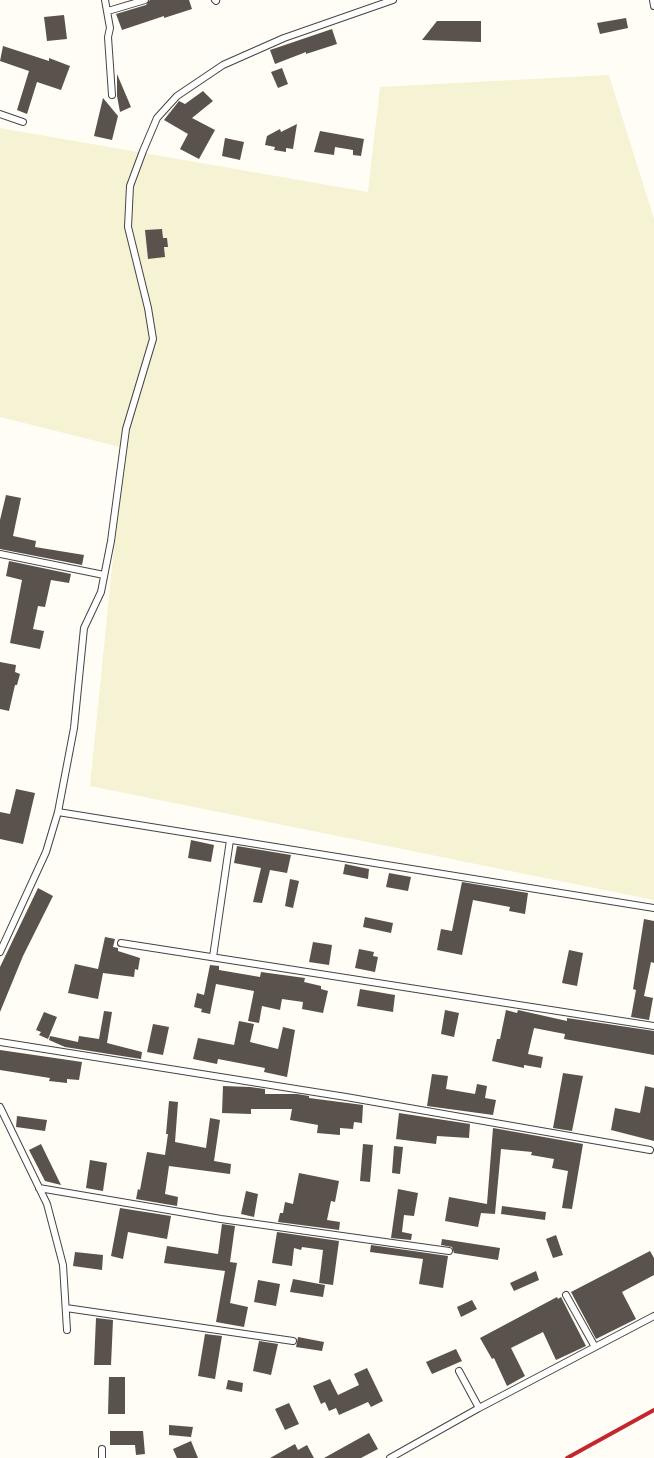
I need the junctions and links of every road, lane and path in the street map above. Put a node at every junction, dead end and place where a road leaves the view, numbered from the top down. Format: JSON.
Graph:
{"nodes":[{"id":1,"x":105,"y":0,"type":"edge"},
{"id":2,"x":145,"y":0,"type":"edge"},
{"id":3,"x":393,"y":0,"type":"edge"},
{"id":4,"x":652,"y":0,"type":"edge"},
{"id":5,"x":654,"y":6,"type":"edge"},
{"id":6,"x":108,"y":11,"type":"junction"},
{"id":7,"x":112,"y":95,"type":"dead end"},
{"id":8,"x":0,"y":114,"type":"edge"},
{"id":9,"x":23,"y":122,"type":"dead end"},
{"id":10,"x":0,"y":554,"type":"edge"},
{"id":11,"x":104,"y":575,"type":"junction"},
{"id":12,"x":58,"y":812,"type":"junction"},
{"id":13,"x":230,"y":840,"type":"junction"},
{"id":14,"x":654,"y":908,"type":"edge"},
{"id":15,"x":121,"y":943,"type":"dead end"},
{"id":16,"x":0,"y":952,"type":"edge"},
{"id":17,"x":213,"y":957,"type":"junction"},
{"id":18,"x":654,"y":1026,"type":"edge"},
{"id":19,"x":0,"y":1042,"type":"edge"},
{"id":20,"x":0,"y":1107,"type":"edge"},
{"id":21,"x":650,"y":1150,"type":"dead end"},
{"id":22,"x":39,"y":1188,"type":"junction"},
{"id":23,"x":449,"y":1251,"type":"dead end"},
{"id":24,"x":566,"y":1295,"type":"dead end"},
{"id":25,"x":66,"y":1308,"type":"junction"},
{"id":26,"x":654,"y":1316,"type":"edge"},
{"id":27,"x":67,"y":1330,"type":"dead end"},
{"id":28,"x":293,"y":1341,"type":"dead end"},
{"id":29,"x":595,"y":1347,"type":"junction"},
{"id":30,"x":459,"y":1371,"type":"dead end"},
{"id":31,"x":479,"y":1408,"type":"junction"},
{"id":32,"x":102,"y":1449,"type":"dead end"},
{"id":33,"x":102,"y":1458,"type":"edge"},
{"id":34,"x":390,"y":1458,"type":"edge"}],
"edges":[{"from":1,"to":6,"type":"lane"},
{"from":2,"to":6,"type":"lane"},
{"from":3,"to":11,"type":"lane"},
{"from":4,"to":5,"type":"lane"},
{"from":6,"to":7,"type":"lane"},
{"from":8,"to":9,"type":"lane"},
{"from":10,"to":11,"type":"lane"},
{"from":11,"to":12,"type":"lane"},
{"from":12,"to":13,"type":"lane"},
{"from":12,"to":16,"type":"lane"},
{"from":13,"to":14,"type":"lane"},
{"from":13,"to":17,"type":"lane"},
{"from":15,"to":17,"type":"lane"},
{"from":17,"to":18,"type":"lane"},
{"from":19,"to":21,"type":"lane"},
{"from":20,"to":22,"type":"lane"},
{"from":22,"to":23,"type":"lane"},
{"from":22,"to":25,"type":"lane"},
{"from":24,"to":29,"type":"lane"},
{"from":25,"to":27,"type":"lane"},
{"from":25,"to":28,"type":"lane"},
{"from":26,"to":29,"type":"lane"},
{"from":29,"to":31,"type":"lane"},
{"from":30,"to":31,"type":"lane"},
{"from":31,"to":34,"type":"lane"},
{"from":32,"to":33,"type":"lane"}]}
